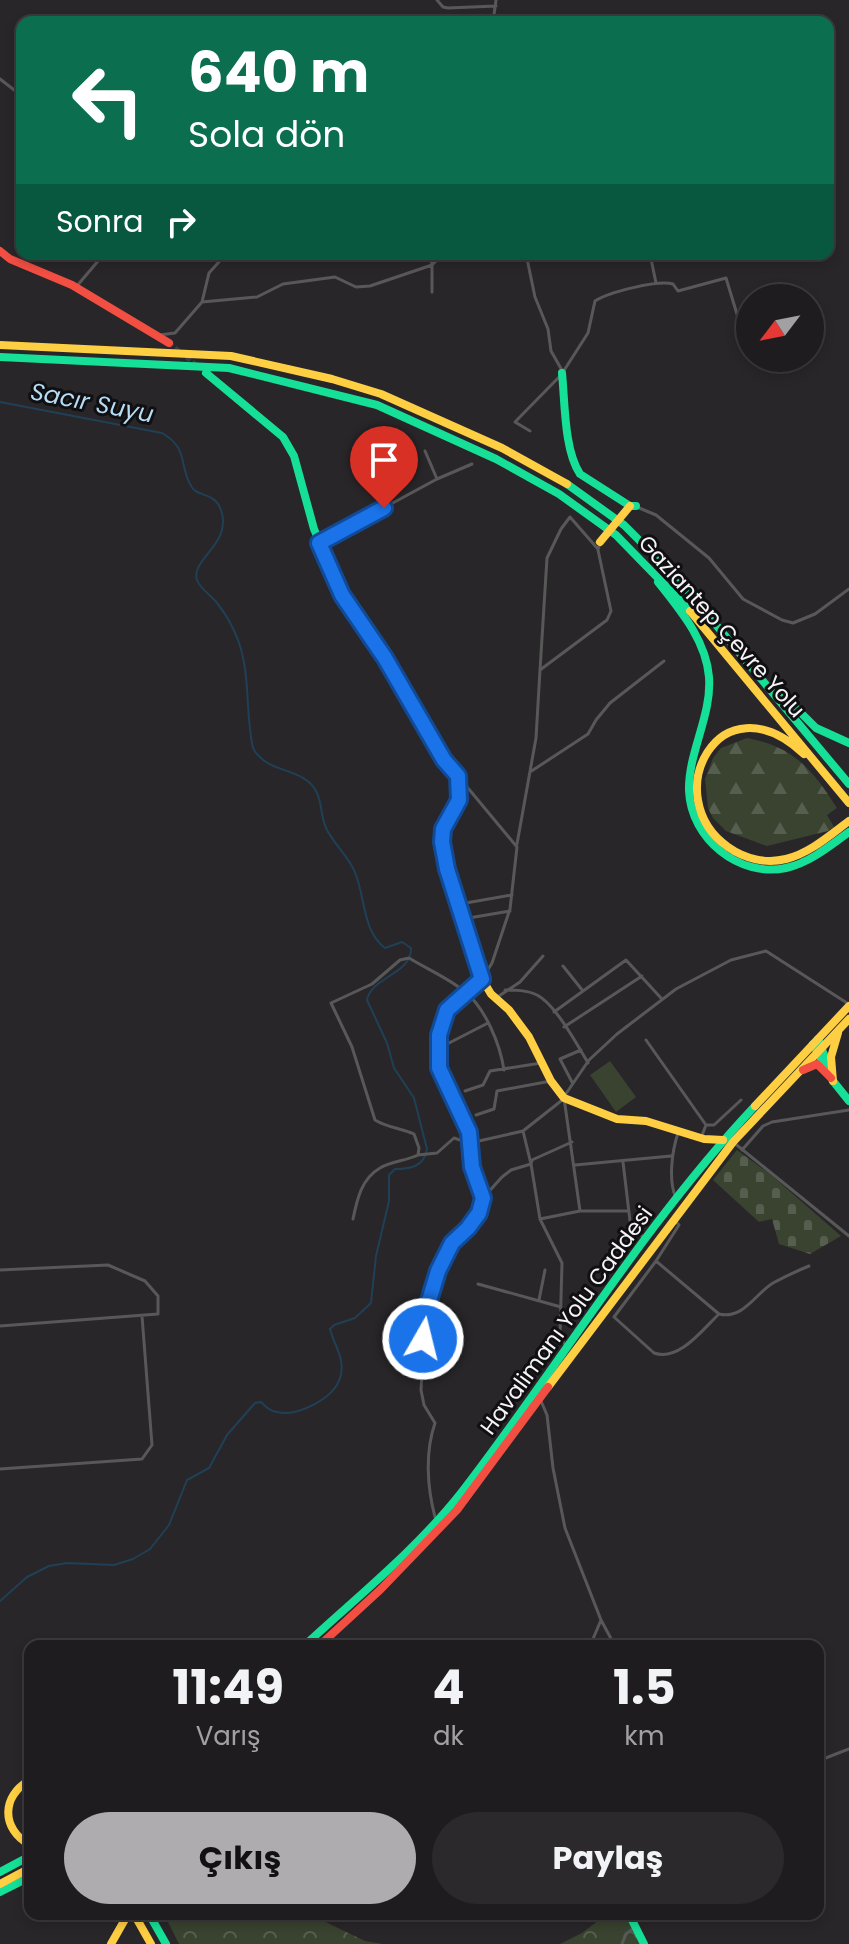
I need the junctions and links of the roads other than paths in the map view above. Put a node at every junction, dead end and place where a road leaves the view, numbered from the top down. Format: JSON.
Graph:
{"nodes":[{"id":1,"x":437,"y":0,"type":"edge"},
{"id":2,"x":496,"y":0,"type":"edge"},
{"id":3,"x":496,"y":6,"type":"junction"},
{"id":4,"x":494,"y":16,"type":"edge"},
{"id":5,"x":0,"y":79,"type":"edge"},
{"id":6,"x":16,"y":91,"type":"edge"},
{"id":7,"x":0,"y":251,"type":"edge"},
{"id":8,"x":99,"y":260,"type":"edge"},
{"id":9,"x":221,"y":260,"type":"edge"},
{"id":10,"x":432,"y":260,"type":"edge"},
{"id":11,"x":437,"y":260,"type":"edge"},
{"id":12,"x":527,"y":260,"type":"edge"},
{"id":13,"x":651,"y":260,"type":"edge"},
{"id":14,"x":432,"y":265,"type":"junction"},
{"id":15,"x":656,"y":283,"type":"junction"},
{"id":16,"x":76,"y":287,"type":"junction"},
{"id":17,"x":432,"y":292,"type":"dead end"},
{"id":18,"x":202,"y":302,"type":"junction"},
{"id":19,"x":736,"y":311,"type":"edge"},
{"id":20,"x":156,"y":336,"type":"junction"},
{"id":21,"x":169,"y":343,"type":"tunnel mouth"},
{"id":22,"x":0,"y":345,"type":"edge"},
{"id":23,"x":0,"y":357,"type":"edge"},
{"id":24,"x":206,"y":373,"type":"tunnel mouth"},
{"id":25,"x":562,"y":373,"type":"joint"},
{"id":26,"x":530,"y":431,"type":"dead end"},
{"id":27,"x":425,"y":451,"type":"dead end"},
{"id":28,"x":472,"y":464,"type":"dead end"},
{"id":29,"x":437,"y":479,"type":"junction"},
{"id":30,"x":633,"y":506,"type":"junction"},
{"id":31,"x":616,"y":535,"type":"junction"},
{"id":32,"x":319,"y":543,"type":"junction"},
{"id":33,"x":599,"y":546,"type":"junction"},
{"id":34,"x":676,"y":577,"type":"junction"},
{"id":35,"x":849,"y":589,"type":"edge"},
{"id":36,"x":664,"y":661,"type":"dead end"},
{"id":37,"x":540,"y":670,"type":"junction"},
{"id":38,"x":849,"y":743,"type":"edge"},
{"id":39,"x":530,"y":772,"type":"junction"},
{"id":40,"x":458,"y":776,"type":"junction"},
{"id":41,"x":849,"y":784,"type":"edge"},
{"id":42,"x":849,"y":804,"type":"edge"},
{"id":43,"x":849,"y":821,"type":"edge"},
{"id":44,"x":849,"y":832,"type":"edge"},
{"id":45,"x":517,"y":847,"type":"junction"},
{"id":46,"x":512,"y":895,"type":"junction"},
{"id":47,"x":458,"y":904,"type":"junction"},
{"id":48,"x":510,"y":911,"type":"junction"},
{"id":49,"x":463,"y":919,"type":"junction"},
{"id":50,"x":543,"y":956,"type":"dead end"},
{"id":51,"x":563,"y":966,"type":"dead end"},
{"id":52,"x":643,"y":976,"type":"junction"},
{"id":53,"x":482,"y":979,"type":"junction"},
{"id":54,"x":505,"y":990,"type":"junction"},
{"id":55,"x":583,"y":991,"type":"junction"},
{"id":56,"x":467,"y":993,"type":"junction"},
{"id":57,"x":496,"y":998,"type":"junction"},
{"id":58,"x":662,"y":999,"type":"junction"},
{"id":59,"x":849,"y":1006,"type":"edge"},
{"id":60,"x":554,"y":1012,"type":"junction"},
{"id":61,"x":847,"y":1021,"type":"edge"},
{"id":62,"x":488,"y":1023,"type":"junction"},
{"id":63,"x":564,"y":1027,"type":"junction"},
{"id":64,"x":646,"y":1040,"type":"dead end"},
{"id":65,"x":449,"y":1043,"type":"dead end"},
{"id":66,"x":817,"y":1045,"type":"junction"},
{"id":67,"x":581,"y":1050,"type":"junction"},
{"id":68,"x":541,"y":1063,"type":"junction"},
{"id":69,"x":588,"y":1063,"type":"junction"},
{"id":70,"x":504,"y":1070,"type":"junction"},
{"id":71,"x":791,"y":1078,"type":"junction"},
{"id":72,"x":551,"y":1081,"type":"junction"},
{"id":73,"x":833,"y":1081,"type":"junction"},
{"id":74,"x":573,"y":1084,"type":"junction"},
{"id":75,"x":465,"y":1091,"type":"dead end"},
{"id":76,"x":564,"y":1098,"type":"junction"},
{"id":77,"x":741,"y":1100,"type":"dead end"},
{"id":78,"x":849,"y":1101,"type":"edge"},
{"id":79,"x":849,"y":1110,"type":"edge"},
{"id":80,"x":476,"y":1115,"type":"dead end"},
{"id":81,"x":706,"y":1125,"type":"junction"},
{"id":82,"x":523,"y":1131,"type":"junction"},
{"id":83,"x":678,"y":1133,"type":"junction"},
{"id":84,"x":703,"y":1139,"type":"junction"},
{"id":85,"x":728,"y":1141,"type":"junction"},
{"id":86,"x":572,"y":1142,"type":"junction"},
{"id":87,"x":470,"y":1143,"type":"junction"},
{"id":88,"x":742,"y":1150,"type":"junction"},
{"id":89,"x":471,"y":1152,"type":"junction"},
{"id":90,"x":419,"y":1155,"type":"junction"},
{"id":91,"x":712,"y":1155,"type":"junction"},
{"id":92,"x":671,"y":1156,"type":"junction"},
{"id":93,"x":623,"y":1162,"type":"junction"},
{"id":94,"x":531,"y":1164,"type":"junction"},
{"id":95,"x":575,"y":1165,"type":"junction"},
{"id":96,"x":483,"y":1198,"type":"junction"},
{"id":97,"x":677,"y":1199,"type":"junction"},
{"id":98,"x":580,"y":1211,"type":"junction"},
{"id":99,"x":627,"y":1211,"type":"junction"},
{"id":100,"x":353,"y":1219,"type":"dead end"},
{"id":101,"x":540,"y":1219,"type":"junction"},
{"id":102,"x":673,"y":1219,"type":"junction"},
{"id":103,"x":849,"y":1236,"type":"edge"},
{"id":104,"x":645,"y":1240,"type":"junction"},
{"id":105,"x":656,"y":1261,"type":"junction"},
{"id":106,"x":809,"y":1266,"type":"dead end"},
{"id":107,"x":0,"y":1270,"type":"edge"},
{"id":108,"x":545,"y":1270,"type":"dead end"},
{"id":109,"x":478,"y":1284,"type":"dead end"},
{"id":110,"x":539,"y":1300,"type":"junction"},
{"id":111,"x":561,"y":1307,"type":"junction"},
{"id":112,"x":719,"y":1314,"type":"junction"},
{"id":113,"x":142,"y":1316,"type":"junction"},
{"id":114,"x":0,"y":1326,"type":"edge"},
{"id":115,"x":567,"y":1348,"type":"junction"},
{"id":116,"x":541,"y":1401,"type":"junction"},
{"id":117,"x":0,"y":1469,"type":"edge"},
{"id":118,"x":436,"y":1521,"type":"junction"},
{"id":119,"x":601,"y":1620,"type":"junction"},
{"id":120,"x":311,"y":1640,"type":"edge"},
{"id":121,"x":325,"y":1640,"type":"edge"},
{"id":122,"x":593,"y":1640,"type":"edge"},
{"id":123,"x":612,"y":1640,"type":"edge"},
{"id":124,"x":849,"y":1749,"type":"edge"},
{"id":125,"x":824,"y":1759,"type":"edge"},
{"id":126,"x":24,"y":1782,"type":"edge"},
{"id":127,"x":24,"y":1843,"type":"edge"},
{"id":128,"x":24,"y":1859,"type":"edge"},
{"id":129,"x":24,"y":1871,"type":"edge"},
{"id":130,"x":0,"y":1872,"type":"edge"},
{"id":131,"x":24,"y":1880,"type":"edge"},
{"id":132,"x":0,"y":1884,"type":"edge"},
{"id":133,"x":0,"y":1892,"type":"edge"},
{"id":134,"x":125,"y":1920,"type":"edge"},
{"id":135,"x":137,"y":1920,"type":"edge"},
{"id":136,"x":152,"y":1920,"type":"edge"},
{"id":137,"x":632,"y":1920,"type":"edge"},
{"id":138,"x":635,"y":1927,"type":"junction"},
{"id":139,"x":111,"y":1944,"type":"edge"},
{"id":140,"x":151,"y":1944,"type":"edge"},
{"id":141,"x":166,"y":1944,"type":"edge"},
{"id":142,"x":622,"y":1944,"type":"edge"},
{"id":143,"x":644,"y":1944,"type":"edge"}],
"edges":[{"from":1,"to":3,"type":"street"},
{"from":2,"to":3,"type":"street"},
{"from":3,"to":4,"type":"street"},
{"from":5,"to":6,"type":"street"},
{"from":7,"to":16,"type":"main road"},
{"from":8,"to":16,"type":"street"},
{"from":9,"to":18,"type":"street"},
{"from":10,"to":14,"type":"street"},
{"from":11,"to":14,"type":"street"},
{"from":12,"to":15,"type":"street"},
{"from":13,"to":15,"type":"street"},
{"from":14,"to":17,"type":"street"},
{"from":14,"to":18,"type":"street"},
{"from":15,"to":19,"type":"street"},
{"from":16,"to":20,"type":"main road"},
{"from":18,"to":20,"type":"street"},
{"from":20,"to":21,"type":"main road"},
{"from":22,"to":34,"type":"main road","name":"Gaziantep Çevre Yolu"},
{"from":23,"to":31,"type":"main road","name":"Gaziantep Çevre Yolu"},
{"from":24,"to":32,"type":"main road"},
{"from":25,"to":26,"type":"street"},
{"from":25,"to":30,"type":"main road"},
{"from":27,"to":29,"type":"street"},
{"from":28,"to":29,"type":"street"},
{"from":29,"to":32,"type":"street"},
{"from":30,"to":33,"type":"main road","bridge":true},
{"from":30,"to":35,"type":"street"},
{"from":31,"to":42,"type":"main road","name":"Gaziantep Çevre Yolu"},
{"from":31,"to":44,"type":"main road"},
{"from":32,"to":40,"type":"main road"},
{"from":33,"to":37,"type":"street"},
{"from":33,"to":37,"type":"street"},
{"from":34,"to":38,"type":"main road"},
{"from":34,"to":41,"type":"main road","name":"Gaziantep Çevre Yolu"},
{"from":36,"to":39,"type":"street"},
{"from":37,"to":39,"type":"street"},
{"from":39,"to":45,"type":"street"},
{"from":40,"to":45,"type":"street"},
{"from":40,"to":47,"type":"main road"},
{"from":42,"to":43,"type":"main road"},
{"from":45,"to":46,"type":"street"},
{"from":46,"to":47,"type":"street"},
{"from":46,"to":48,"type":"street"},
{"from":47,"to":49,"type":"main road"},
{"from":48,"to":49,"type":"street"},
{"from":48,"to":53,"type":"street"},
{"from":49,"to":53,"type":"main road"},
{"from":50,"to":54,"type":"street"},
{"from":51,"to":55,"type":"street"},
{"from":52,"to":55,"type":"street"},
{"from":52,"to":58,"type":"street"},
{"from":52,"to":63,"type":"street"},
{"from":53,"to":56,"type":"street"},
{"from":53,"to":57,"type":"main road"},
{"from":54,"to":57,"type":"street"},
{"from":54,"to":60,"type":"street"},
{"from":55,"to":60,"type":"street"},
{"from":56,"to":62,"type":"street"},
{"from":56,"to":87,"type":"street"},
{"from":56,"to":90,"type":"street"},
{"from":57,"to":68,"type":"main road"},
{"from":58,"to":59,"type":"street"},
{"from":58,"to":69,"type":"street"},
{"from":59,"to":66,"type":"main road","name":"Havalimanı Yolu Caddesi"},
{"from":60,"to":63,"type":"street"},
{"from":61,"to":66,"type":"main road","name":"Havalimanı Yolu Caddesi"},
{"from":61,"to":73,"type":"main road"},
{"from":62,"to":65,"type":"street"},
{"from":62,"to":70,"type":"street"},
{"from":63,"to":67,"type":"street"},
{"from":64,"to":81,"type":"street"},
{"from":66,"to":71,"type":"main road","name":"Havalimanı Yolu Caddesi"},
{"from":66,"to":73,"type":"main road"},
{"from":66,"to":85,"type":"main road","name":"Havalimanı Yolu Caddesi"},
{"from":67,"to":69,"type":"street"},
{"from":67,"to":74,"type":"street"},
{"from":68,"to":70,"type":"street"},
{"from":68,"to":72,"type":"main road"},
{"from":69,"to":74,"type":"street"},
{"from":70,"to":75,"type":"street"},
{"from":71,"to":73,"type":"main road"},
{"from":71,"to":85,"type":"main road","name":"Havalimanı Yolu Caddesi"},
{"from":72,"to":76,"type":"main road"},
{"from":72,"to":80,"type":"street"},
{"from":73,"to":78,"type":"main road"},
{"from":74,"to":76,"type":"street"},
{"from":76,"to":82,"type":"street"},
{"from":76,"to":83,"type":"main road"},
{"from":76,"to":86,"type":"street"},
{"from":77,"to":81,"type":"street"},
{"from":79,"to":88,"type":"street"},
{"from":81,"to":84,"type":"street"},
{"from":82,"to":87,"type":"street"},
{"from":82,"to":94,"type":"street"},
{"from":83,"to":84,"type":"main road"},
{"from":83,"to":92,"type":"street"},
{"from":84,"to":85,"type":"main road"},
{"from":84,"to":91,"type":"main road"},
{"from":85,"to":88,"type":"street"},
{"from":85,"to":91,"type":"main road","name":"Havalimanı Yolu Caddesi"},
{"from":85,"to":102,"type":"main road","name":"Havalimanı Yolu Caddesi"},
{"from":86,"to":94,"type":"street"},
{"from":86,"to":95,"type":"street"},
{"from":87,"to":89,"type":"street"},
{"from":88,"to":103,"type":"street"},
{"from":89,"to":90,"type":"street"},
{"from":89,"to":96,"type":"street"},
{"from":90,"to":100,"type":"street"},
{"from":91,"to":97,"type":"main road","name":"Havalimanı Yolu Caddesi"},
{"from":92,"to":93,"type":"street"},
{"from":92,"to":97,"type":"street"},
{"from":93,"to":95,"type":"street"},
{"from":93,"to":99,"type":"street"},
{"from":94,"to":96,"type":"street"},
{"from":94,"to":101,"type":"street"},
{"from":95,"to":98,"type":"street"},
{"from":96,"to":118,"type":"street"},
{"from":97,"to":104,"type":"main road","name":"Havalimanı Yolu Caddesi"},
{"from":98,"to":99,"type":"street"},
{"from":98,"to":101,"type":"street"},
{"from":99,"to":104,"type":"street"},
{"from":101,"to":111,"type":"street"},
{"from":102,"to":105,"type":"street"},
{"from":102,"to":116,"type":"main road","name":"Havalimanı Yolu Caddesi"},
{"from":104,"to":115,"type":"main road","name":"Havalimanı Yolu Caddesi"},
{"from":105,"to":112,"type":"street"},
{"from":105,"to":112,"type":"street"},
{"from":106,"to":112,"type":"street"},
{"from":107,"to":113,"type":"street"},
{"from":108,"to":110,"type":"street"},
{"from":109,"to":110,"type":"street"},
{"from":110,"to":111,"type":"street"},
{"from":111,"to":115,"type":"street"},
{"from":113,"to":114,"type":"street"},
{"from":113,"to":117,"type":"street"},
{"from":115,"to":118,"type":"main road","name":"Havalimanı Yolu Caddesi"},
{"from":116,"to":119,"type":"street"},
{"from":116,"to":121,"type":"main road","name":"Havalimanı Yolu Caddesi"},
{"from":118,"to":120,"type":"main road","name":"Havalimanı Yolu Caddesi"},
{"from":119,"to":122,"type":"street"},
{"from":119,"to":123,"type":"street"},
{"from":124,"to":125,"type":"street"},
{"from":126,"to":127,"type":"main road"},
{"from":128,"to":130,"type":"main road"},
{"from":129,"to":132,"type":"main road"},
{"from":131,"to":133,"type":"main road"},
{"from":134,"to":139,"type":"main road"},
{"from":135,"to":140,"type":"main road"},
{"from":136,"to":141,"type":"main road"},
{"from":137,"to":138,"type":"main road"},
{"from":138,"to":142,"type":"street"},
{"from":138,"to":143,"type":"main road"}]}
